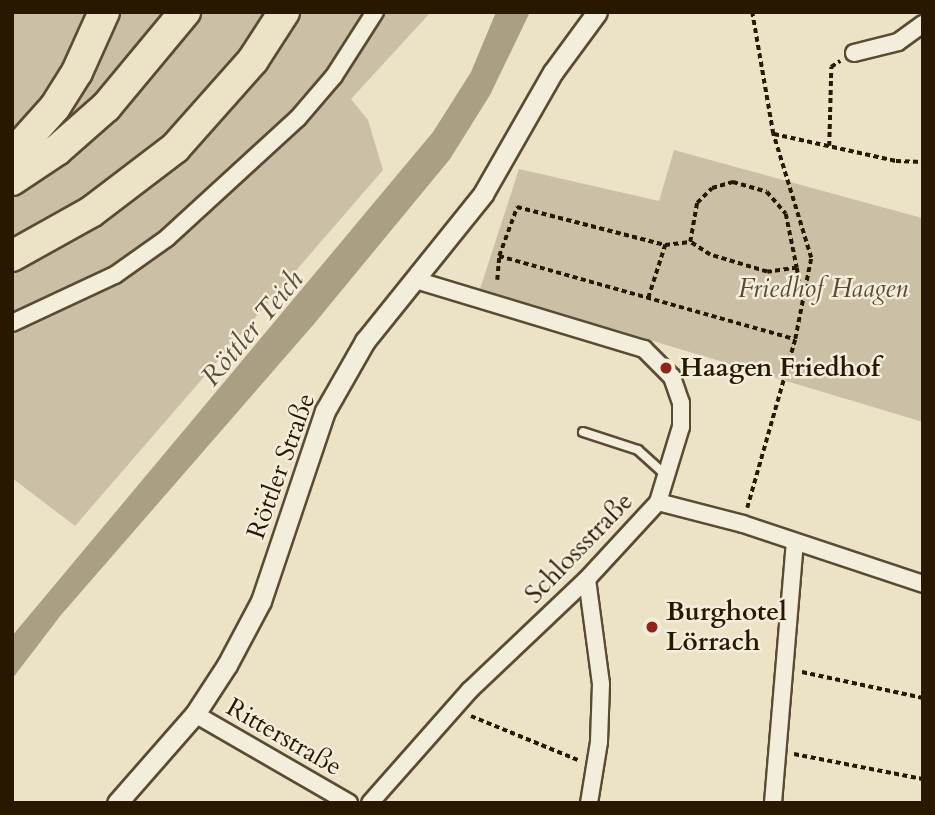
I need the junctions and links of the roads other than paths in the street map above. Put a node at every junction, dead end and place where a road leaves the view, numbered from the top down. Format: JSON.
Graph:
{"nodes":[{"id":1,"x":104,"y":12,"type":"edge"},
{"id":2,"x":184,"y":12,"type":"edge"},
{"id":3,"x":284,"y":12,"type":"edge"},
{"id":4,"x":375,"y":12,"type":"edge"},
{"id":5,"x":597,"y":12,"type":"edge"},
{"id":6,"x":923,"y":24,"type":"edge"},
{"id":7,"x":853,"y":53,"type":"road end"},
{"id":8,"x":12,"y":155,"type":"edge"},
{"id":9,"x":12,"y":180,"type":"edge"},
{"id":10,"x":12,"y":256,"type":"edge"},
{"id":11,"x":416,"y":280,"type":"junction"},
{"id":12,"x":12,"y":323,"type":"edge"},
{"id":13,"x":583,"y":432,"type":"dead end"},
{"id":14,"x":668,"y":477,"type":"junction"},
{"id":15,"x":658,"y":502,"type":"junction"},
{"id":16,"x":794,"y":543,"type":"junction"},
{"id":17,"x":587,"y":579,"type":"junction"},
{"id":18,"x":923,"y":584,"type":"edge"},
{"id":19,"x":195,"y":714,"type":"junction"},
{"id":20,"x":117,"y":803,"type":"edge"},
{"id":21,"x":349,"y":803,"type":"edge"},
{"id":22,"x":370,"y":803,"type":"edge"},
{"id":23,"x":589,"y":803,"type":"edge"},
{"id":24,"x":773,"y":803,"type":"edge"}],
"edges":[{"from":1,"to":8,"type":"highway"},
{"from":2,"to":9,"type":"highway"},
{"from":3,"to":10,"type":"highway"},
{"from":4,"to":12,"type":"street"},
{"from":5,"to":11,"type":"street","name":"Röttler Straße"},
{"from":6,"to":7,"type":"street"},
{"from":11,"to":14,"type":"street","name":"Schlossstraße"},
{"from":11,"to":19,"type":"street","name":"Röttler Straße"},
{"from":13,"to":14,"type":"lane"},
{"from":14,"to":15,"type":"street","name":"Schlossstraße"},
{"from":15,"to":16,"type":"street"},
{"from":15,"to":17,"type":"street","name":"Schlossstraße"},
{"from":16,"to":18,"type":"street"},
{"from":16,"to":24,"type":"street"},
{"from":17,"to":22,"type":"street","name":"Schlossstraße"},
{"from":17,"to":23,"type":"street"},
{"from":19,"to":20,"type":"street","name":"Röttler Straße"},
{"from":19,"to":21,"type":"street","name":"Ritterstraße"}]}
